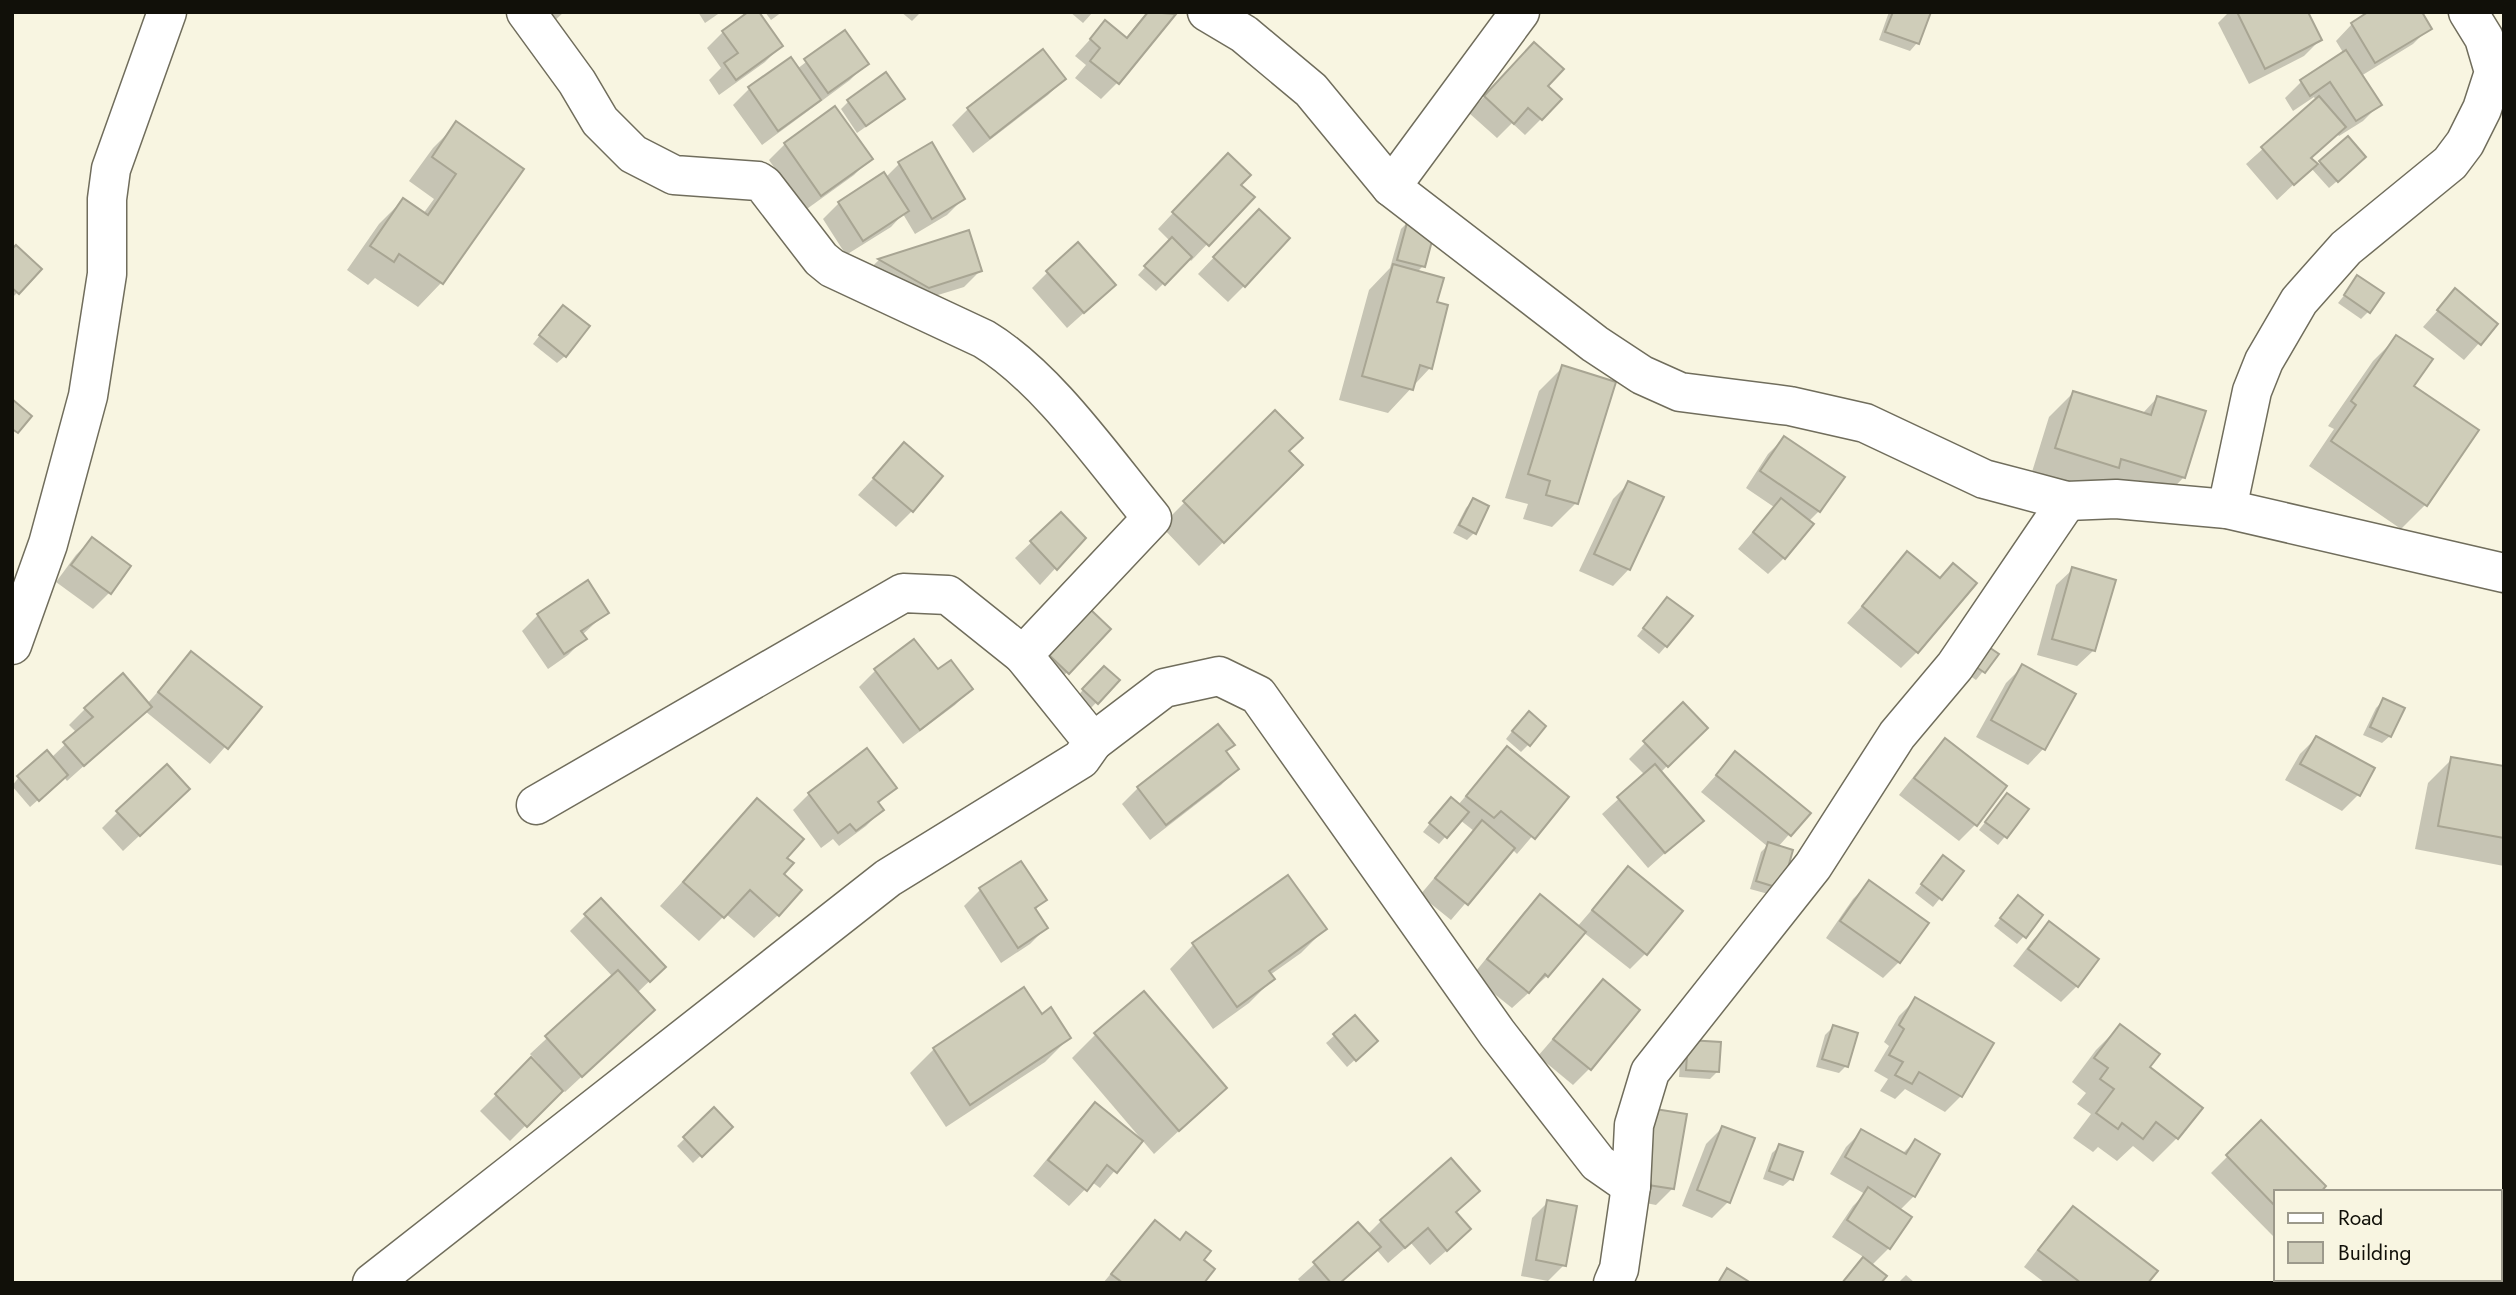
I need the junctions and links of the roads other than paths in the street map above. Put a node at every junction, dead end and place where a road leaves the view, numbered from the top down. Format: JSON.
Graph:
{"nodes":[{"id":1,"x":167,"y":12,"type":"edge"},
{"id":2,"x":526,"y":12,"type":"edge"},
{"id":3,"x":1207,"y":12,"type":"edge"},
{"id":4,"x":1520,"y":12,"type":"edge"},
{"id":5,"x":2469,"y":12,"type":"edge"},
{"id":6,"x":1391,"y":187,"type":"junction"},
{"id":7,"x":2067,"y":501,"type":"junction"},
{"id":8,"x":2227,"y":509,"type":"junction"},
{"id":9,"x":2504,"y":573,"type":"edge"},
{"id":10,"x":12,"y":645,"type":"edge"},
{"id":11,"x":1023,"y":655,"type":"junction"},
{"id":12,"x":1093,"y":742,"type":"junction"},
{"id":13,"x":536,"y":805,"type":"dead end"},
{"id":14,"x":1631,"y":1186,"type":"junction"},
{"id":15,"x":372,"y":1283,"type":"edge"},
{"id":16,"x":1613,"y":1283,"type":"edge"}],
"edges":[{"from":1,"to":10,"type":"street"},
{"from":2,"to":11,"type":"street"},
{"from":3,"to":6,"type":"street"},
{"from":4,"to":6,"type":"street"},
{"from":5,"to":8,"type":"street"},
{"from":6,"to":7,"type":"street"},
{"from":7,"to":8,"type":"street"},
{"from":7,"to":14,"type":"street"},
{"from":8,"to":9,"type":"street"},
{"from":11,"to":12,"type":"street"},
{"from":11,"to":13,"type":"street"},
{"from":12,"to":14,"type":"street"},
{"from":12,"to":15,"type":"street"},
{"from":14,"to":16,"type":"street"}]}
